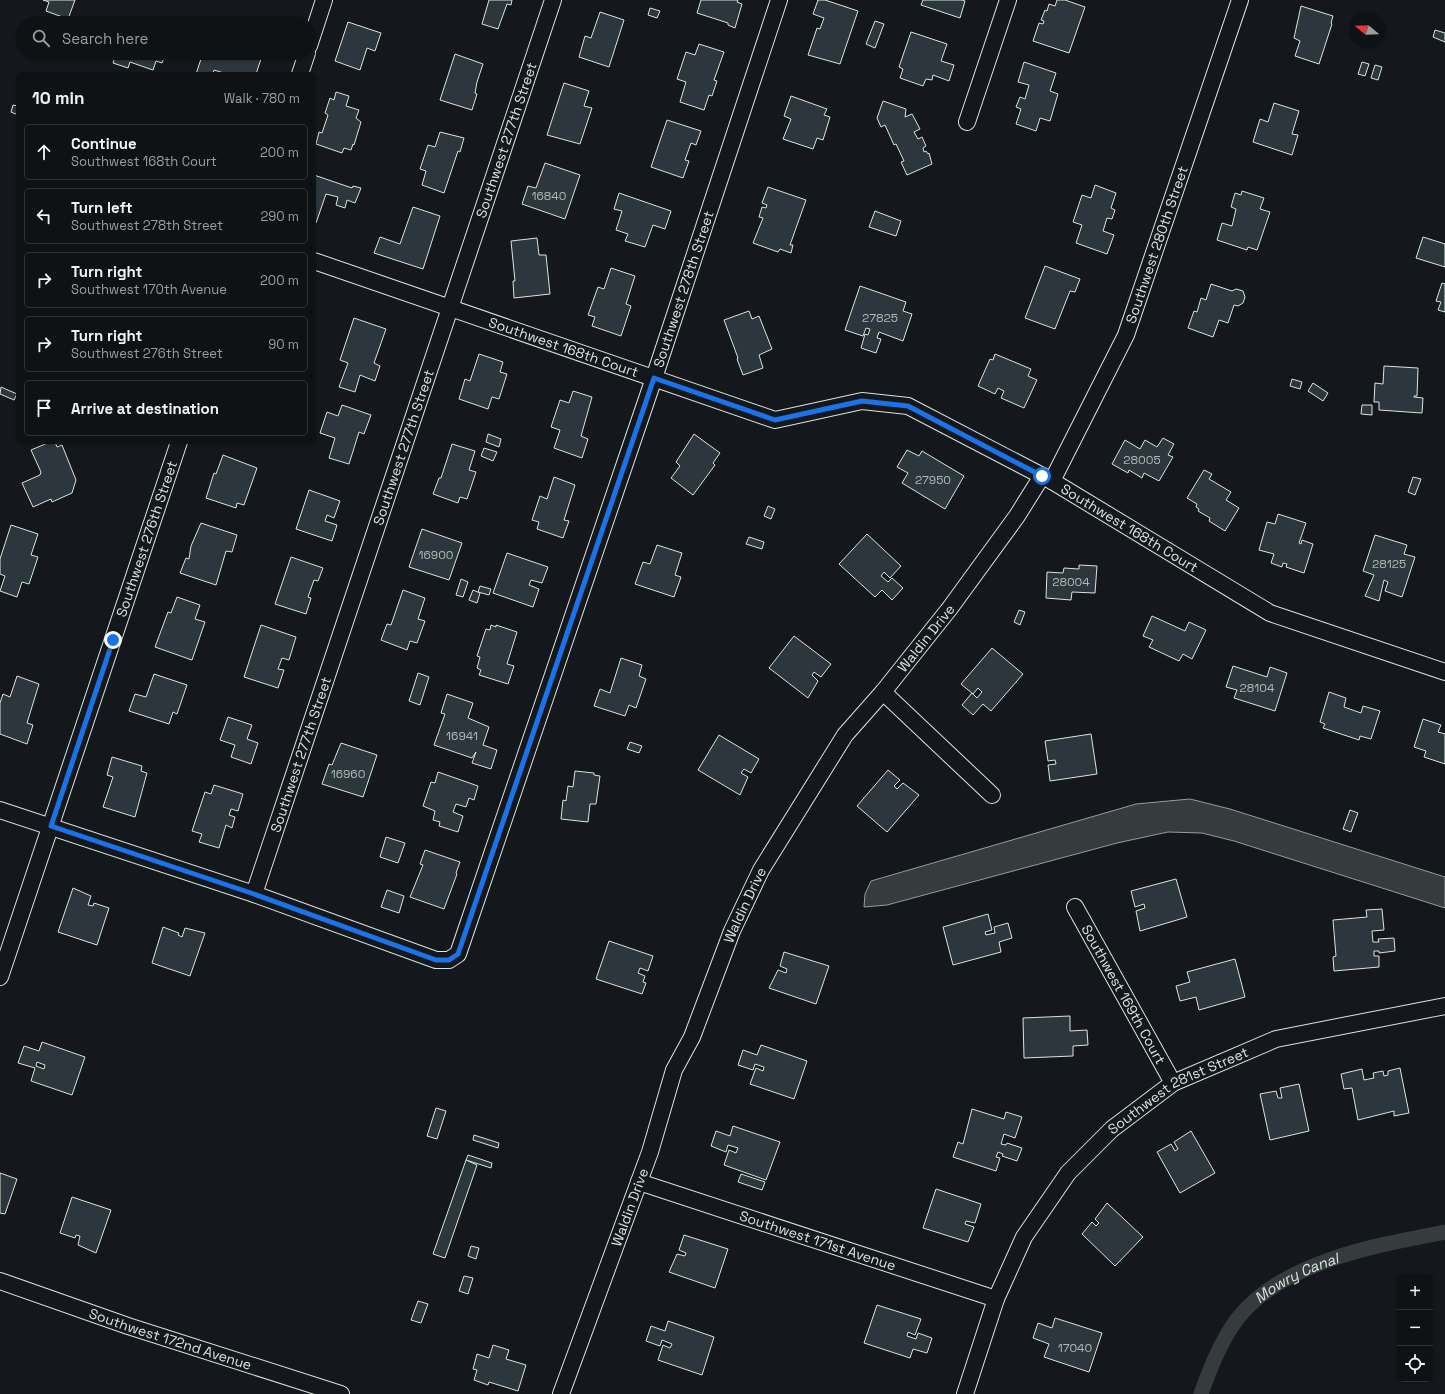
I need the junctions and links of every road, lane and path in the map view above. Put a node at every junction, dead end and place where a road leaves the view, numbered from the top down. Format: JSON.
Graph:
{"nodes":[{"id":1,"x":553,"y":0,"type":"edge"},
{"id":2,"x":779,"y":0,"type":"edge"},
{"id":3,"x":1008,"y":0,"type":"edge"},
{"id":4,"x":1240,"y":0,"type":"edge"},
{"id":5,"x":321,"y":1,"type":"edge"},
{"id":6,"x":316,"y":20,"type":"edge"},
{"id":7,"x":305,"y":60,"type":"edge"},
{"id":8,"x":301,"y":72,"type":"edge"},
{"id":9,"x":967,"y":122,"type":"dead end"},
{"id":10,"x":316,"y":262,"type":"edge"},
{"id":11,"x":450,"y":308,"type":"junction"},
{"id":12,"x":654,"y":378,"type":"junction"},
{"id":13,"x":178,"y":444,"type":"edge"},
{"id":14,"x":1047,"y":478,"type":"junction"},
{"id":15,"x":1445,"y":672,"type":"edge"},
{"id":16,"x":883,"y":692,"type":"junction"},
{"id":17,"x":992,"y":795,"type":"dead end"},
{"id":18,"x":0,"y":810,"type":"edge"},
{"id":19,"x":51,"y":826,"type":"junction"},
{"id":20,"x":254,"y":894,"type":"junction"},
{"id":21,"x":1075,"y":907,"type":"dead end"},
{"id":22,"x":0,"y":977,"type":"edge"},
{"id":23,"x":1445,"y":1006,"type":"edge"},
{"id":24,"x":1173,"y":1083,"type":"junction"},
{"id":25,"x":638,"y":1182,"type":"junction"},
{"id":26,"x":0,"y":1281,"type":"edge"},
{"id":27,"x":996,"y":1298,"type":"junction"},
{"id":28,"x":341,"y":1394,"type":"edge"},
{"id":29,"x":561,"y":1394,"type":"edge"},
{"id":30,"x":965,"y":1394,"type":"edge"}],
"edges":[{"from":1,"to":11,"type":"street","name":"Southwest 277th Street"},
{"from":2,"to":12,"type":"street","name":"Southwest 278th Street"},
{"from":3,"to":9,"type":"street"},
{"from":4,"to":14,"type":"street","name":"Southwest 280th Street"},
{"from":5,"to":6,"type":"street"},
{"from":7,"to":8,"type":"street"},
{"from":10,"to":11,"type":"street","name":"Southwest 168th Court"},
{"from":11,"to":12,"type":"street","name":"Southwest 168th Court"},
{"from":11,"to":20,"type":"street","name":"Southwest 277th Street"},
{"from":12,"to":14,"type":"street","name":"Southwest 168th Court"},
{"from":12,"to":20,"type":"street","name":"Southwest 278th Street"},
{"from":13,"to":19,"type":"street","name":"Southwest 276th Street"},
{"from":14,"to":15,"type":"street","name":"Southwest 168th Court"},
{"from":14,"to":16,"type":"street","name":"Waldin Drive"},
{"from":16,"to":17,"type":"street"},
{"from":16,"to":25,"type":"street","name":"Waldin Drive"},
{"from":18,"to":19,"type":"street"},
{"from":19,"to":20,"type":"street"},
{"from":19,"to":22,"type":"street","name":"Southwest 276th Street"},
{"from":21,"to":24,"type":"street","name":"Southwest 169th Court"},
{"from":23,"to":24,"type":"street","name":"Southwest 281st Street"},
{"from":24,"to":27,"type":"street","name":"Southwest 281st Street"},
{"from":25,"to":27,"type":"street","name":"Southwest 171st Avenue"},
{"from":25,"to":29,"type":"street","name":"Waldin Drive"},
{"from":26,"to":28,"type":"street","name":"Southwest 172nd Avenue"},
{"from":27,"to":30,"type":"street","name":"Southwest 281st Street"}]}
